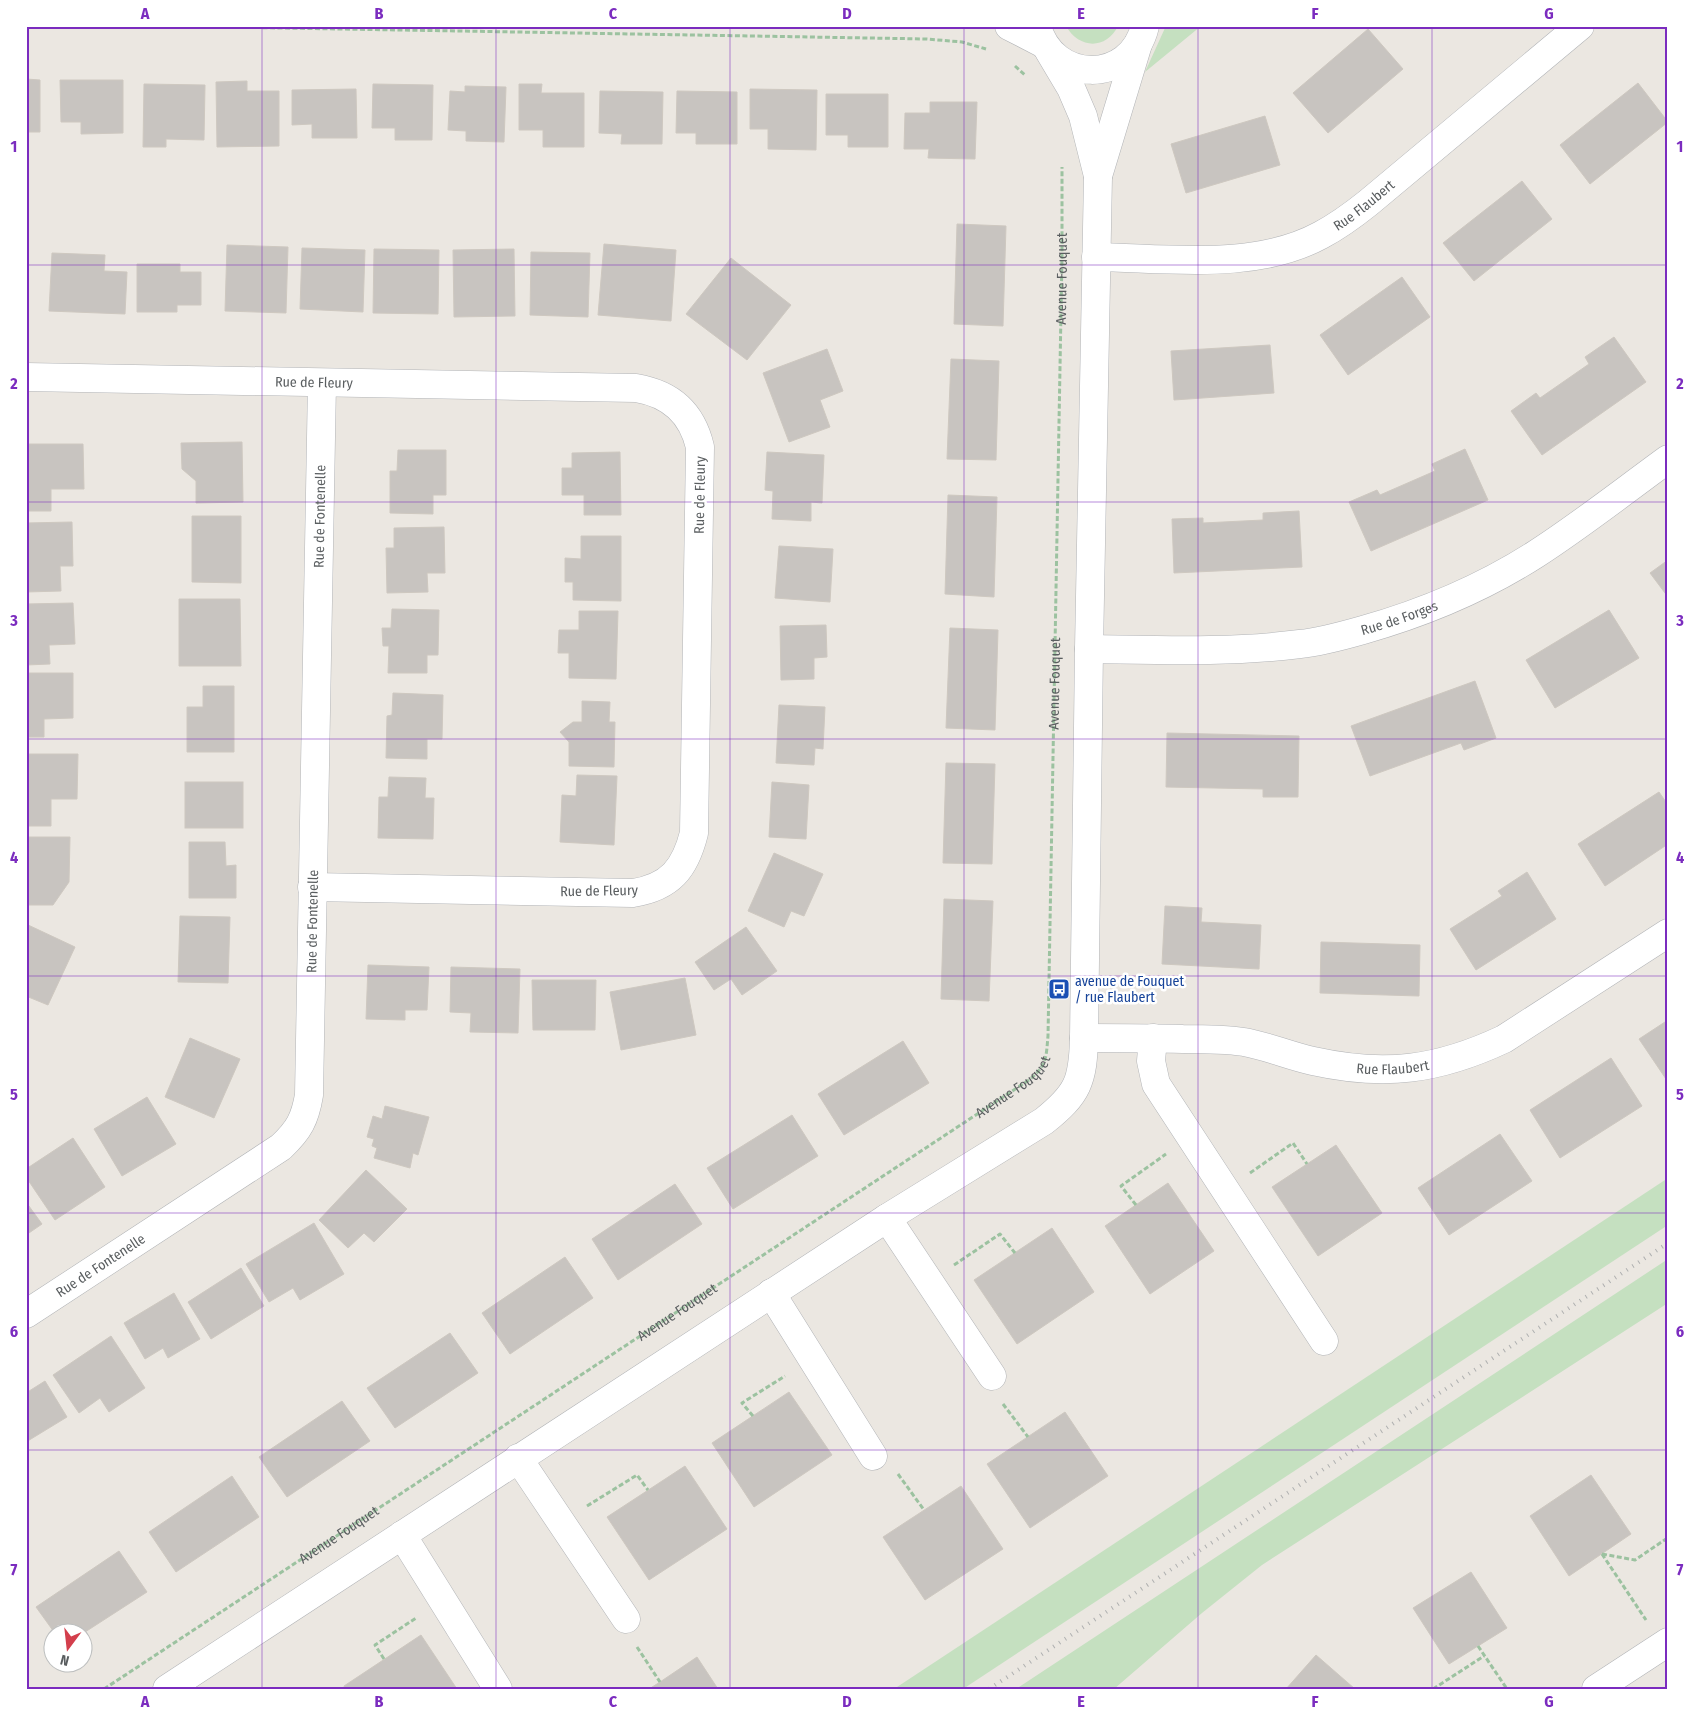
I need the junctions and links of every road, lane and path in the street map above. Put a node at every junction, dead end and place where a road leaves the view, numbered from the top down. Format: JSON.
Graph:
{"nodes":[{"id":1,"x":166,"y":26,"type":"edge"},
{"id":2,"x":1009,"y":26,"type":"edge"},
{"id":3,"x":1580,"y":26,"type":"edge"},
{"id":4,"x":1142,"y":35,"type":"edge"},
{"id":5,"x":1044,"y":41,"type":"edge"},
{"id":6,"x":988,"y":50,"type":"dead end"},
{"id":7,"x":1009,"y":62,"type":"dead end"},
{"id":8,"x":1027,"y":76,"type":"dead end"},
{"id":9,"x":1061,"y":162,"type":"dead end"},
{"id":10,"x":1098,"y":176,"type":"junction"},
{"id":11,"x":1096,"y":257,"type":"junction"},
{"id":12,"x":26,"y":377,"type":"edge"},
{"id":13,"x":322,"y":383,"type":"junction"},
{"id":14,"x":1668,"y":459,"type":"edge"},
{"id":15,"x":1088,"y":649,"type":"junction"},
{"id":16,"x":312,"y":887,"type":"junction"},
{"id":17,"x":1668,"y":933,"type":"edge"},
{"id":18,"x":1084,"y":1038,"type":"junction"},
{"id":19,"x":1153,"y":1038,"type":"junction"},
{"id":20,"x":1190,"y":1138,"type":"junction"},
{"id":21,"x":1307,"y":1164,"type":"dead end"},
{"id":22,"x":1224,"y":1190,"type":"junction"},
{"id":23,"x":1136,"y":1205,"type":"dead end"},
{"id":24,"x":887,"y":1218,"type":"junction"},
{"id":25,"x":1015,"y":1253,"type":"dead end"},
{"id":26,"x":929,"y":1282,"type":"junction"},
{"id":27,"x":771,"y":1294,"type":"junction"},
{"id":28,"x":26,"y":1314,"type":"edge"},
{"id":29,"x":1324,"y":1342,"type":"dead end"},
{"id":30,"x":812,"y":1359,"type":"junction"},
{"id":31,"x":992,"y":1376,"type":"dead end"},
{"id":32,"x":1002,"y":1402,"type":"dead end"},
{"id":33,"x":752,"y":1416,"type":"dead end"},
{"id":34,"x":1028,"y":1437,"type":"dead end"},
{"id":35,"x":873,"y":1456,"type":"dead end"},
{"id":36,"x":518,"y":1458,"type":"junction"},
{"id":37,"x":897,"y":1472,"type":"dead end"},
{"id":38,"x":648,"y":1490,"type":"dead end"},
{"id":39,"x":924,"y":1510,"type":"dead end"},
{"id":40,"x":561,"y":1522,"type":"junction"},
{"id":41,"x":402,"y":1535,"type":"junction"},
{"id":42,"x":1666,"y":1539,"type":"dead end"},
{"id":43,"x":443,"y":1600,"type":"junction"},
{"id":44,"x":626,"y":1619,"type":"dead end"},
{"id":45,"x":635,"y":1644,"type":"dead end"},
{"id":46,"x":1665,"y":1644,"type":"edge"},
{"id":47,"x":1478,"y":1646,"type":"dead end"},
{"id":48,"x":1484,"y":1656,"type":"junction"},
{"id":49,"x":384,"y":1660,"type":"dead end"},
{"id":50,"x":660,"y":1682,"type":"dead end"},
{"id":51,"x":104,"y":1689,"type":"edge"},
{"id":52,"x":167,"y":1689,"type":"edge"},
{"id":53,"x":498,"y":1689,"type":"edge"},
{"id":54,"x":1433,"y":1689,"type":"edge"},
{"id":55,"x":1507,"y":1689,"type":"edge"},
{"id":56,"x":1596,"y":1689,"type":"edge"}],
"edges":[{"from":1,"to":6,"type":"path"},
{"from":2,"to":5,"type":"street"},
{"from":3,"to":11,"type":"street","name":"Rue Flaubert"},
{"from":4,"to":5,"type":"street"},
{"from":4,"to":10,"type":"street"},
{"from":5,"to":10,"type":"street"},
{"from":7,"to":8,"type":"path"},
{"from":9,"to":51,"type":"path","name":"Avenue Fouquet"},
{"from":10,"to":11,"type":"street"},
{"from":11,"to":15,"type":"street"},
{"from":12,"to":13,"type":"street","name":"Rue de Fleury"},
{"from":13,"to":16,"type":"street","name":"Rue de Fontenelle"},
{"from":13,"to":16,"type":"street","name":"Rue de Fleury"},
{"from":14,"to":15,"type":"street","name":"Rue de Forges"},
{"from":15,"to":18,"type":"street"},
{"from":16,"to":28,"type":"street","name":"Rue de Fontenelle"},
{"from":17,"to":19,"type":"street","name":"Rue Flaubert"},
{"from":18,"to":19,"type":"street","name":"Rue Flaubert"},
{"from":18,"to":24,"type":"street"},
{"from":19,"to":20,"type":"street"},
{"from":20,"to":22,"type":"street"},
{"from":20,"to":23,"type":"path"},
{"from":21,"to":22,"type":"path"},
{"from":22,"to":29,"type":"street"},
{"from":24,"to":26,"type":"street"},
{"from":24,"to":27,"type":"street"},
{"from":25,"to":26,"type":"path"},
{"from":26,"to":31,"type":"street"},
{"from":27,"to":30,"type":"street"},
{"from":27,"to":36,"type":"street"},
{"from":30,"to":33,"type":"path"},
{"from":30,"to":35,"type":"street"},
{"from":32,"to":34,"type":"path"},
{"from":36,"to":40,"type":"street"},
{"from":36,"to":41,"type":"street"},
{"from":37,"to":39,"type":"path"},
{"from":38,"to":40,"type":"path"},
{"from":40,"to":44,"type":"street"},
{"from":41,"to":43,"type":"street"},
{"from":41,"to":52,"type":"street"},
{"from":42,"to":46,"type":"path"},
{"from":43,"to":49,"type":"path"},
{"from":43,"to":53,"type":"street"},
{"from":45,"to":50,"type":"path"},
{"from":46,"to":56,"type":"street"},
{"from":47,"to":48,"type":"path"},
{"from":48,"to":54,"type":"path"},
{"from":48,"to":55,"type":"path"}]}
